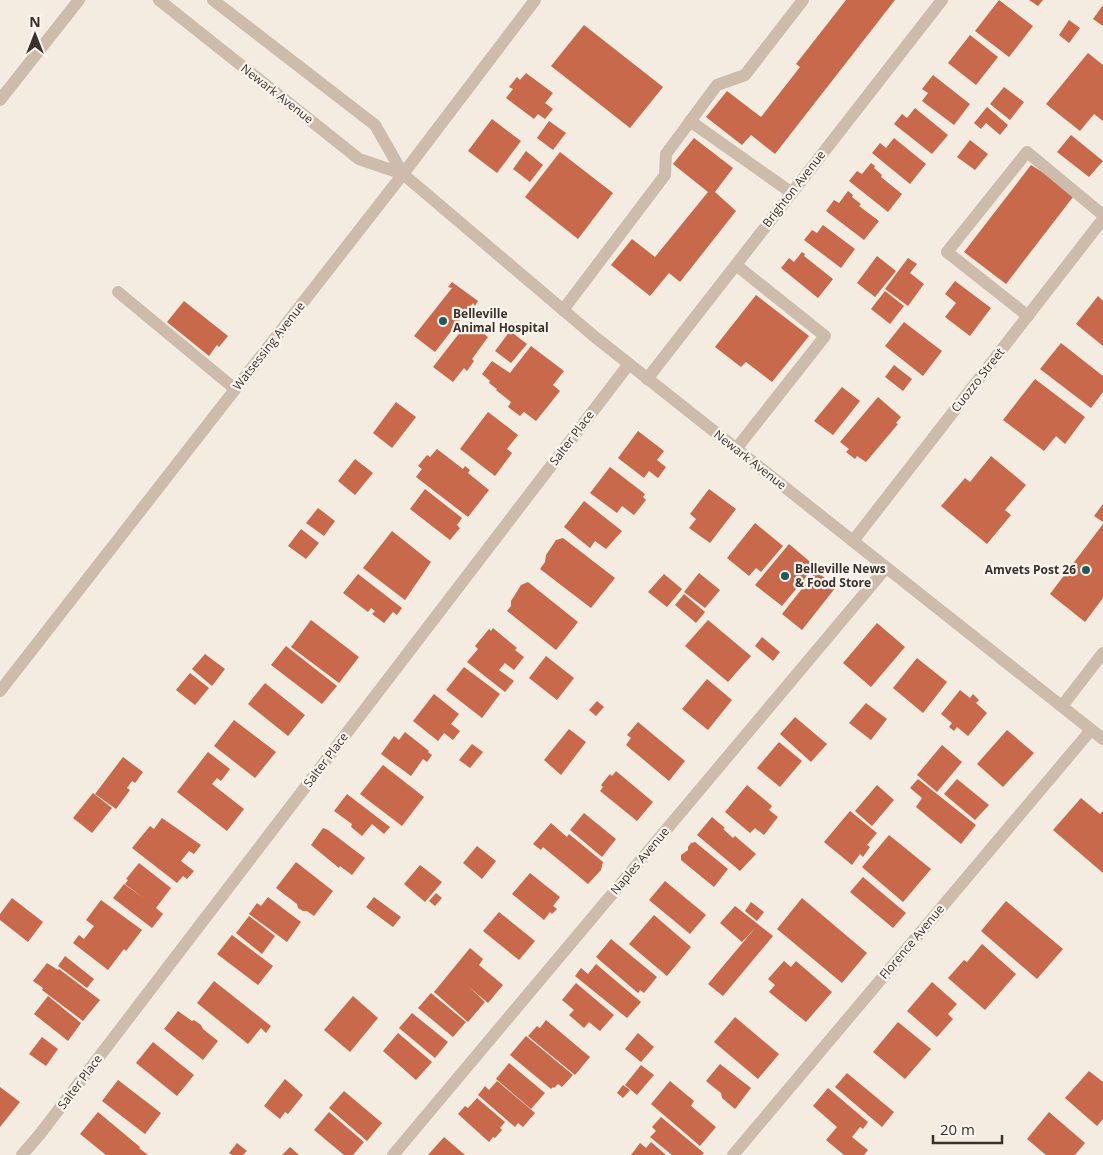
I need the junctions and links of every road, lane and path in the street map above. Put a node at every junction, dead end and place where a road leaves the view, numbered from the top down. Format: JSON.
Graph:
{"nodes":[{"id":1,"x":79,"y":0,"type":"edge"},
{"id":2,"x":158,"y":0,"type":"edge"},
{"id":3,"x":213,"y":0,"type":"edge"},
{"id":4,"x":535,"y":0,"type":"edge"},
{"id":5,"x":803,"y":0,"type":"edge"},
{"id":6,"x":942,"y":0,"type":"edge"},
{"id":7,"x":0,"y":100,"type":"edge"},
{"id":8,"x":690,"y":121,"type":"junction"},
{"id":9,"x":403,"y":174,"type":"junction"},
{"id":10,"x":792,"y":193,"type":"junction"},
{"id":11,"x":1103,"y":214,"type":"edge"},
{"id":12,"x":1103,"y":219,"type":"edge"},
{"id":13,"x":736,"y":265,"type":"junction"},
{"id":14,"x":118,"y":292,"type":"dead end"},
{"id":15,"x":563,"y":310,"type":"junction"},
{"id":16,"x":1028,"y":316,"type":"junction"},
{"id":17,"x":629,"y":364,"type":"junction"},
{"id":18,"x":647,"y":379,"type":"junction"},
{"id":19,"x":235,"y":389,"type":"junction"},
{"id":20,"x":736,"y":449,"type":"junction"},
{"id":21,"x":853,"y":541,"type":"junction"},
{"id":22,"x":886,"y":568,"type":"junction"},
{"id":23,"x":1103,"y":653,"type":"edge"},
{"id":24,"x":0,"y":691,"type":"edge"},
{"id":25,"x":1062,"y":706,"type":"junction"},
{"id":26,"x":1091,"y":730,"type":"junction"},
{"id":27,"x":1103,"y":739,"type":"edge"},
{"id":28,"x":22,"y":1155,"type":"edge"},
{"id":29,"x":393,"y":1155,"type":"edge"},
{"id":30,"x":734,"y":1155,"type":"edge"}],
"edges":[{"from":1,"to":7,"type":"street"},
{"from":2,"to":9,"type":"street","name":"Newark Avenue"},
{"from":3,"to":9,"type":"street","name":"Newark Avenue"},
{"from":4,"to":9,"type":"street","name":"Watsessing Avenue"},
{"from":5,"to":8,"type":"street"},
{"from":6,"to":10,"type":"street","name":"Brighton Avenue"},
{"from":8,"to":10,"type":"street"},
{"from":8,"to":15,"type":"street"},
{"from":9,"to":15,"type":"street","name":"Newark Avenue"},
{"from":9,"to":19,"type":"street","name":"Watsessing Avenue"},
{"from":10,"to":13,"type":"street","name":"Brighton Avenue"},
{"from":11,"to":16,"type":"street"},
{"from":12,"to":16,"type":"street","name":"Cuozzo Street"},
{"from":13,"to":18,"type":"street","name":"Brighton Avenue"},
{"from":13,"to":20,"type":"street"},
{"from":14,"to":19,"type":"street"},
{"from":15,"to":17,"type":"street","name":"Newark Avenue"},
{"from":16,"to":21,"type":"street","name":"Cuozzo Street"},
{"from":17,"to":18,"type":"street","name":"Newark Avenue"},
{"from":17,"to":28,"type":"street","name":"Salter Place"},
{"from":18,"to":20,"type":"street","name":"Newark Avenue"},
{"from":19,"to":24,"type":"street","name":"Watsessing Avenue"},
{"from":20,"to":21,"type":"street","name":"Newark Avenue"},
{"from":21,"to":22,"type":"street","name":"Newark Avenue"},
{"from":22,"to":25,"type":"street","name":"Newark Avenue"},
{"from":22,"to":29,"type":"street","name":"Naples Avenue"},
{"from":23,"to":25,"type":"street"},
{"from":25,"to":26,"type":"street","name":"Newark Avenue"},
{"from":26,"to":27,"type":"street","name":"Newark Avenue"},
{"from":26,"to":30,"type":"street","name":"Florence Avenue"}]}
